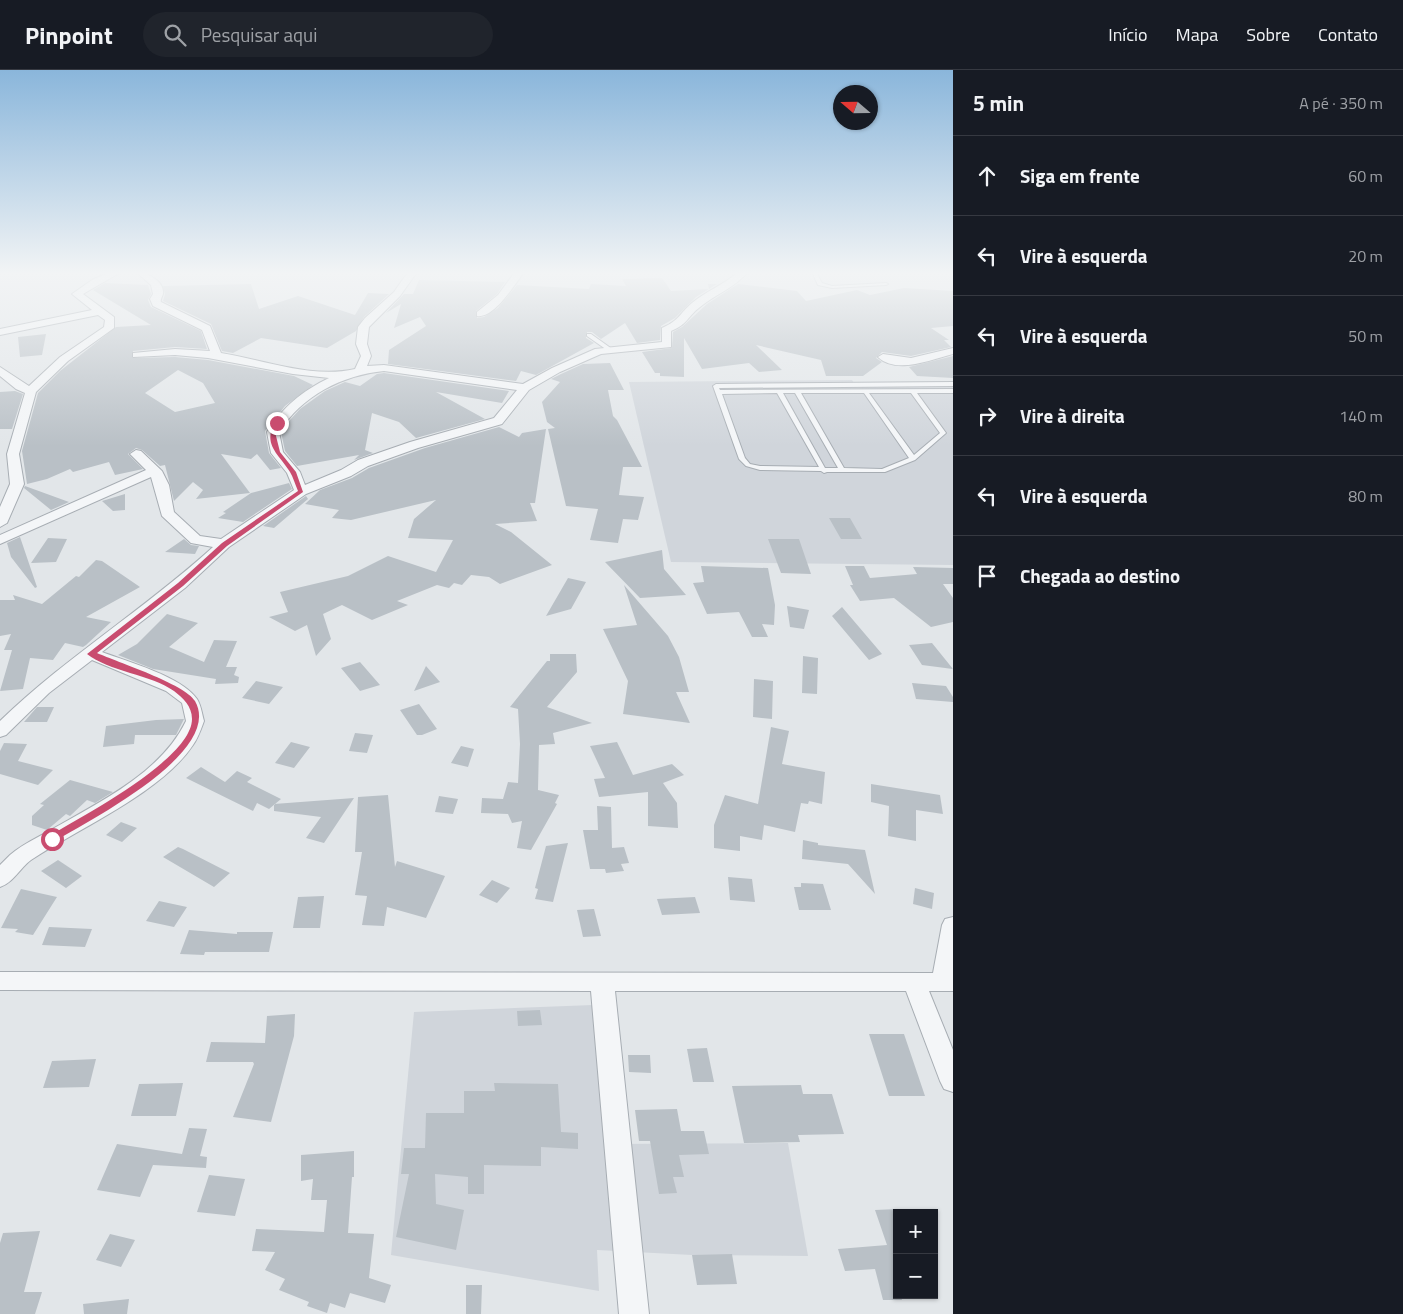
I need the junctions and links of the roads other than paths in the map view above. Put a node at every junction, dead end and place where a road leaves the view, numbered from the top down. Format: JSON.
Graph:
{"nodes":[{"id":1,"x":107,"y":330,"type":"edge"},
{"id":2,"x":207,"y":330,"type":"edge"},
{"id":3,"x":362,"y":330,"type":"edge"},
{"id":4,"x":666,"y":330,"type":"edge"},
{"id":5,"x":589,"y":335,"type":"dead end"},
{"id":6,"x":609,"y":349,"type":"junction"},
{"id":7,"x":953,"y":351,"type":"edge"},
{"id":8,"x":216,"y":354,"type":"junction"},
{"id":9,"x":137,"y":355,"type":"dead end"},
{"id":10,"x":883,"y":357,"type":"dead end"},
{"id":11,"x":0,"y":370,"type":"edge"},
{"id":12,"x":360,"y":371,"type":"junction"},
{"id":13,"x":342,"y":376,"type":"junction"},
{"id":14,"x":953,"y":384,"type":"edge"},
{"id":15,"x":525,"y":388,"type":"junction"},
{"id":16,"x":717,"y":389,"type":"junction"},
{"id":17,"x":31,"y":391,"type":"junction"},
{"id":18,"x":865,"y":391,"type":"junction"},
{"id":19,"x":914,"y":391,"type":"junction"},
{"id":20,"x":953,"y":391,"type":"edge"},
{"id":21,"x":779,"y":392,"type":"junction"},
{"id":22,"x":797,"y":392,"type":"junction"},
{"id":23,"x":17,"y":440,"type":"junction"},
{"id":24,"x":0,"y":443,"type":"edge"},
{"id":25,"x":136,"y":454,"type":"dead end"},
{"id":26,"x":913,"y":459,"type":"junction"},
{"id":27,"x":842,"y":470,"type":"junction"},
{"id":28,"x":155,"y":471,"type":"junction"},
{"id":29,"x":824,"y":471,"type":"junction"},
{"id":30,"x":301,"y":491,"type":"junction"},
{"id":31,"x":0,"y":522,"type":"edge"},
{"id":32,"x":0,"y":540,"type":"edge"},
{"id":33,"x":224,"y":544,"type":"junction"},
{"id":34,"x":91,"y":654,"type":"junction"},
{"id":35,"x":0,"y":732,"type":"edge"},
{"id":36,"x":0,"y":879,"type":"edge"},
{"id":37,"x":953,"y":925,"type":"edge"},
{"id":38,"x":0,"y":981,"type":"edge"},
{"id":39,"x":602,"y":981,"type":"junction"},
{"id":40,"x":914,"y":982,"type":"junction"},
{"id":41,"x":948,"y":982,"type":"edge"},
{"id":42,"x":953,"y":1082,"type":"edge"},
{"id":43,"x":634,"y":1314,"type":"edge"}],
"edges":[{"from":1,"to":17,"type":"street"},
{"from":2,"to":8,"type":"street"},
{"from":3,"to":12,"type":"street"},
{"from":4,"to":6,"type":"street"},
{"from":5,"to":6,"type":"lane"},
{"from":6,"to":15,"type":"street"},
{"from":7,"to":10,"type":"street"},
{"from":8,"to":9,"type":"street"},
{"from":8,"to":13,"type":"street"},
{"from":11,"to":17,"type":"street"},
{"from":12,"to":13,"type":"street"},
{"from":12,"to":15,"type":"street"},
{"from":13,"to":30,"type":"street"},
{"from":14,"to":16,"type":"lane"},
{"from":15,"to":30,"type":"street"},
{"from":16,"to":21,"type":"lane"},
{"from":16,"to":29,"type":"lane"},
{"from":17,"to":23,"type":"street"},
{"from":18,"to":19,"type":"lane"},
{"from":18,"to":22,"type":"lane"},
{"from":18,"to":26,"type":"lane"},
{"from":19,"to":20,"type":"lane"},
{"from":19,"to":26,"type":"lane"},
{"from":21,"to":22,"type":"lane"},
{"from":21,"to":29,"type":"lane"},
{"from":22,"to":27,"type":"lane"},
{"from":23,"to":24,"type":"street"},
{"from":23,"to":31,"type":"street"},
{"from":25,"to":28,"type":"street"},
{"from":26,"to":27,"type":"lane"},
{"from":27,"to":29,"type":"lane"},
{"from":28,"to":32,"type":"street"},
{"from":28,"to":33,"type":"street"},
{"from":30,"to":33,"type":"street"},
{"from":33,"to":34,"type":"street"},
{"from":34,"to":35,"type":"street"},
{"from":34,"to":36,"type":"street"},
{"from":37,"to":41,"type":"street"},
{"from":38,"to":39,"type":"street"},
{"from":39,"to":40,"type":"street"},
{"from":39,"to":43,"type":"street"},
{"from":40,"to":41,"type":"street"},
{"from":40,"to":42,"type":"street"}]}
